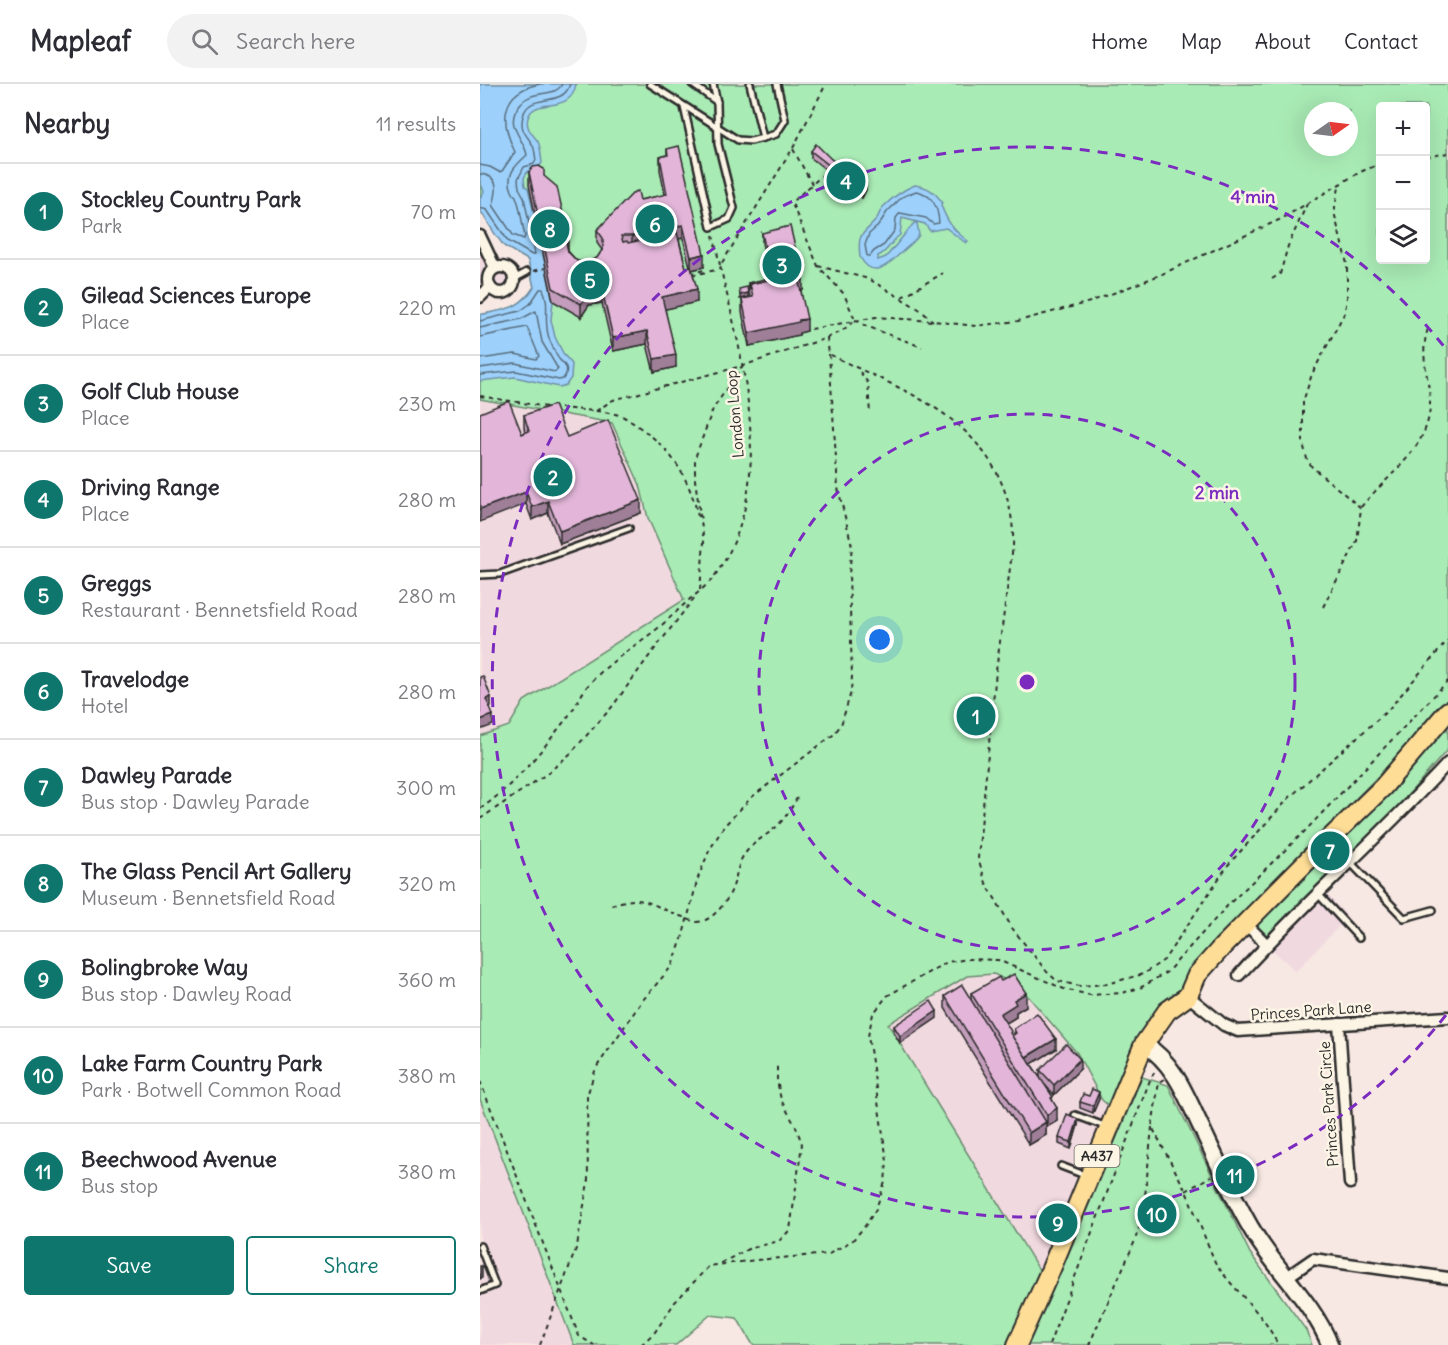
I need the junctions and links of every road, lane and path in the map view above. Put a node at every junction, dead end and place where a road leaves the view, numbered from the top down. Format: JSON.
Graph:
{"nodes":[{"id":1,"x":650,"y":84,"type":"edge"},
{"id":2,"x":692,"y":84,"type":"edge"},
{"id":3,"x":713,"y":84,"type":"edge"},
{"id":4,"x":750,"y":84,"type":"edge"},
{"id":5,"x":777,"y":84,"type":"edge"},
{"id":6,"x":826,"y":84,"type":"edge"},
{"id":7,"x":717,"y":102,"type":"junction"},
{"id":8,"x":684,"y":107,"type":"junction"},
{"id":9,"x":717,"y":127,"type":"junction"},
{"id":10,"x":763,"y":138,"type":"junction"},
{"id":11,"x":793,"y":148,"type":"junction"},
{"id":12,"x":1448,"y":153,"type":"edge"},
{"id":13,"x":1430,"y":156,"type":"edge"},
{"id":14,"x":1376,"y":166,"type":"edge"},
{"id":15,"x":825,"y":173,"type":"dead end"},
{"id":16,"x":1340,"y":183,"type":"junction"},
{"id":17,"x":812,"y":184,"type":"junction"},
{"id":18,"x":1307,"y":204,"type":"junction"},
{"id":19,"x":711,"y":227,"type":"junction"},
{"id":20,"x":480,"y":236,"type":"edge"},
{"id":21,"x":818,"y":266,"type":"junction"},
{"id":22,"x":721,"y":267,"type":"junction"},
{"id":23,"x":495,"y":268,"type":"junction"},
{"id":24,"x":527,"y":273,"type":"dead end"},
{"id":25,"x":943,"y":273,"type":"dead end"},
{"id":26,"x":686,"y":275,"type":"edge"},
{"id":27,"x":514,"y":279,"type":"junction"},
{"id":28,"x":1272,"y":279,"type":"dead end"},
{"id":29,"x":490,"y":287,"type":"junction"},
{"id":30,"x":480,"y":297,"type":"edge"},
{"id":31,"x":901,"y":298,"type":"junction"},
{"id":32,"x":855,"y":320,"type":"junction"},
{"id":33,"x":933,"y":321,"type":"junction"},
{"id":34,"x":811,"y":329,"type":"dead end"},
{"id":35,"x":1428,"y":329,"type":"dead end"},
{"id":36,"x":827,"y":338,"type":"junction"},
{"id":37,"x":922,"y":347,"type":"dead end"},
{"id":38,"x":829,"y":354,"type":"junction"},
{"id":39,"x":742,"y":366,"type":"junction"},
{"id":40,"x":858,"y":369,"type":"junction"},
{"id":41,"x":480,"y":396,"type":"edge"},
{"id":42,"x":596,"y":411,"type":"junction"},
{"id":43,"x":870,"y":414,"type":"dead end"},
{"id":44,"x":1361,"y":508,"type":"junction"},
{"id":45,"x":629,"y":528,"type":"dead end"},
{"id":46,"x":704,"y":542,"type":"junction"},
{"id":47,"x":480,"y":575,"type":"edge"},
{"id":48,"x":700,"y":591,"type":"junction"},
{"id":49,"x":1323,"y":607,"type":"dead end"},
{"id":50,"x":1448,"y":640,"type":"edge"},
{"id":51,"x":1448,"y":681,"type":"edge"},
{"id":52,"x":1448,"y":712,"type":"edge"},
{"id":53,"x":1448,"y":763,"type":"edge"},
{"id":54,"x":797,"y":798,"type":"dead end"},
{"id":55,"x":480,"y":809,"type":"edge"},
{"id":56,"x":480,"y":819,"type":"edge"},
{"id":57,"x":1350,"y":862,"type":"junction"},
{"id":58,"x":1318,"y":894,"type":"junction"},
{"id":59,"x":611,"y":905,"type":"dead end"},
{"id":60,"x":1433,"y":910,"type":"dead end"},
{"id":61,"x":687,"y":919,"type":"junction"},
{"id":62,"x":1245,"y":923,"type":"junction"},
{"id":63,"x":1359,"y":938,"type":"dead end"},
{"id":64,"x":1267,"y":945,"type":"junction"},
{"id":65,"x":1239,"y":975,"type":"dead end"},
{"id":66,"x":1188,"y":996,"type":"junction"},
{"id":67,"x":1448,"y":1017,"type":"edge"},
{"id":68,"x":1339,"y":1024,"type":"junction"},
{"id":69,"x":1144,"y":1044,"type":"junction"},
{"id":70,"x":1163,"y":1058,"type":"junction"},
{"id":71,"x":777,"y":1066,"type":"dead end"},
{"id":72,"x":1175,"y":1075,"type":"junction"},
{"id":73,"x":480,"y":1081,"type":"edge"},
{"id":74,"x":1075,"y":1115,"type":"edge"},
{"id":75,"x":1109,"y":1127,"type":"junction"},
{"id":76,"x":1152,"y":1127,"type":"junction"},
{"id":77,"x":1061,"y":1166,"type":"dead end"},
{"id":78,"x":1221,"y":1170,"type":"junction"},
{"id":79,"x":1089,"y":1176,"type":"junction"},
{"id":80,"x":1350,"y":1183,"type":"dead end"},
{"id":81,"x":1186,"y":1191,"type":"junction"},
{"id":82,"x":480,"y":1246,"type":"edge"},
{"id":83,"x":718,"y":1264,"type":"junction"},
{"id":84,"x":1287,"y":1277,"type":"junction"},
{"id":85,"x":1448,"y":1278,"type":"edge"},
{"id":86,"x":561,"y":1288,"type":"junction"},
{"id":87,"x":480,"y":1291,"type":"edge"},
{"id":88,"x":540,"y":1345,"type":"edge"},
{"id":89,"x":594,"y":1345,"type":"edge"},
{"id":90,"x":641,"y":1345,"type":"edge"},
{"id":91,"x":1017,"y":1345,"type":"edge"},
{"id":92,"x":1049,"y":1345,"type":"edge"},
{"id":93,"x":1089,"y":1345,"type":"edge"},
{"id":94,"x":1278,"y":1345,"type":"edge"},
{"id":95,"x":1330,"y":1345,"type":"edge"}],
"edges":[{"from":1,"to":8,"type":"lane"},
{"from":2,"to":7,"type":"lane"},
{"from":3,"to":7,"type":"lane"},
{"from":4,"to":10,"type":"lane"},
{"from":5,"to":10,"type":"lane"},
{"from":6,"to":11,"type":"path"},
{"from":7,"to":9,"type":"lane"},
{"from":8,"to":9,"type":"lane"},
{"from":8,"to":19,"type":"lane"},
{"from":9,"to":10,"type":"lane"},
{"from":9,"to":19,"type":"lane"},
{"from":11,"to":17,"type":"path"},
{"from":11,"to":22,"type":"path"},
{"from":12,"to":13,"type":"path"},
{"from":14,"to":16,"type":"path"},
{"from":15,"to":17,"type":"path"},
{"from":16,"to":18,"type":"path"},
{"from":16,"to":44,"type":"path"},
{"from":17,"to":21,"type":"path"},
{"from":18,"to":28,"type":"path"},
{"from":18,"to":33,"type":"path"},
{"from":19,"to":22,"type":"path","name":"London Loop"},
{"from":20,"to":23,"type":"street"},
{"from":21,"to":31,"type":"path"},
{"from":21,"to":32,"type":"path"},
{"from":22,"to":26,"type":"path"},
{"from":22,"to":39,"type":"path","name":"London Loop"},
{"from":23,"to":27,"type":"street"},
{"from":23,"to":29,"type":"street"},
{"from":24,"to":27,"type":"lane"},
{"from":25,"to":31,"type":"path"},
{"from":27,"to":29,"type":"street"},
{"from":29,"to":30,"type":"street"},
{"from":31,"to":33,"type":"path"},
{"from":32,"to":33,"type":"path"},
{"from":32,"to":34,"type":"path"},
{"from":32,"to":36,"type":"path"},
{"from":32,"to":37,"type":"path"},
{"from":35,"to":44,"type":"path"},
{"from":36,"to":38,"type":"path"},
{"from":36,"to":39,"type":"path"},
{"from":38,"to":40,"type":"path"},
{"from":38,"to":61,"type":"path"},
{"from":39,"to":42,"type":"path"},
{"from":39,"to":46,"type":"path"},
{"from":39,"to":48,"type":"path","name":"London Loop"},
{"from":40,"to":43,"type":"path"},
{"from":40,"to":50,"type":"path"},
{"from":41,"to":42,"type":"path"},
{"from":42,"to":46,"type":"path"},
{"from":44,"to":49,"type":"path"},
{"from":45,"to":47,"type":"lane"},
{"from":46,"to":48,"type":"path"},
{"from":48,"to":55,"type":"path","name":"London Loop"},
{"from":48,"to":56,"type":"path"},
{"from":51,"to":83,"type":"path"},
{"from":52,"to":62,"type":"main road","number":"A437"},
{"from":53,"to":57,"type":"street"},
{"from":54,"to":61,"type":"path"},
{"from":57,"to":58,"type":"street"},
{"from":57,"to":60,"type":"lane"},
{"from":58,"to":63,"type":"lane"},
{"from":58,"to":64,"type":"street"},
{"from":59,"to":61,"type":"path"},
{"from":61,"to":86,"type":"path"},
{"from":62,"to":64,"type":"street"},
{"from":62,"to":66,"type":"main road","number":"A437"},
{"from":64,"to":65,"type":"street"},
{"from":66,"to":68,"type":"street","name":"Princes Park Lane"},
{"from":66,"to":69,"type":"main road","number":"A437"},
{"from":67,"to":68,"type":"street","name":"Princes Park Lane"},
{"from":68,"to":80,"type":"street","name":"Princes Park Circle"},
{"from":69,"to":70,"type":"street"},
{"from":69,"to":75,"type":"main road","number":"A437"},
{"from":70,"to":72,"type":"street"},
{"from":70,"to":92,"type":"path"},
{"from":71,"to":83,"type":"path"},
{"from":72,"to":76,"type":"path"},
{"from":72,"to":78,"type":"street"},
{"from":73,"to":86,"type":"path"},
{"from":74,"to":75,"type":"lane"},
{"from":75,"to":79,"type":"main road","number":"A437"},
{"from":76,"to":81,"type":"path"},
{"from":76,"to":93,"type":"path"},
{"from":77,"to":79,"type":"lane"},
{"from":78,"to":81,"type":"path"},
{"from":78,"to":84,"type":"street"},
{"from":79,"to":91,"type":"main road","number":"A437"},
{"from":81,"to":94,"type":"path"},
{"from":82,"to":87,"type":"lane"},
{"from":83,"to":90,"type":"path"},
{"from":84,"to":85,"type":"street"},
{"from":84,"to":95,"type":"street"},
{"from":86,"to":88,"type":"path"},
{"from":86,"to":89,"type":"path"}]}
